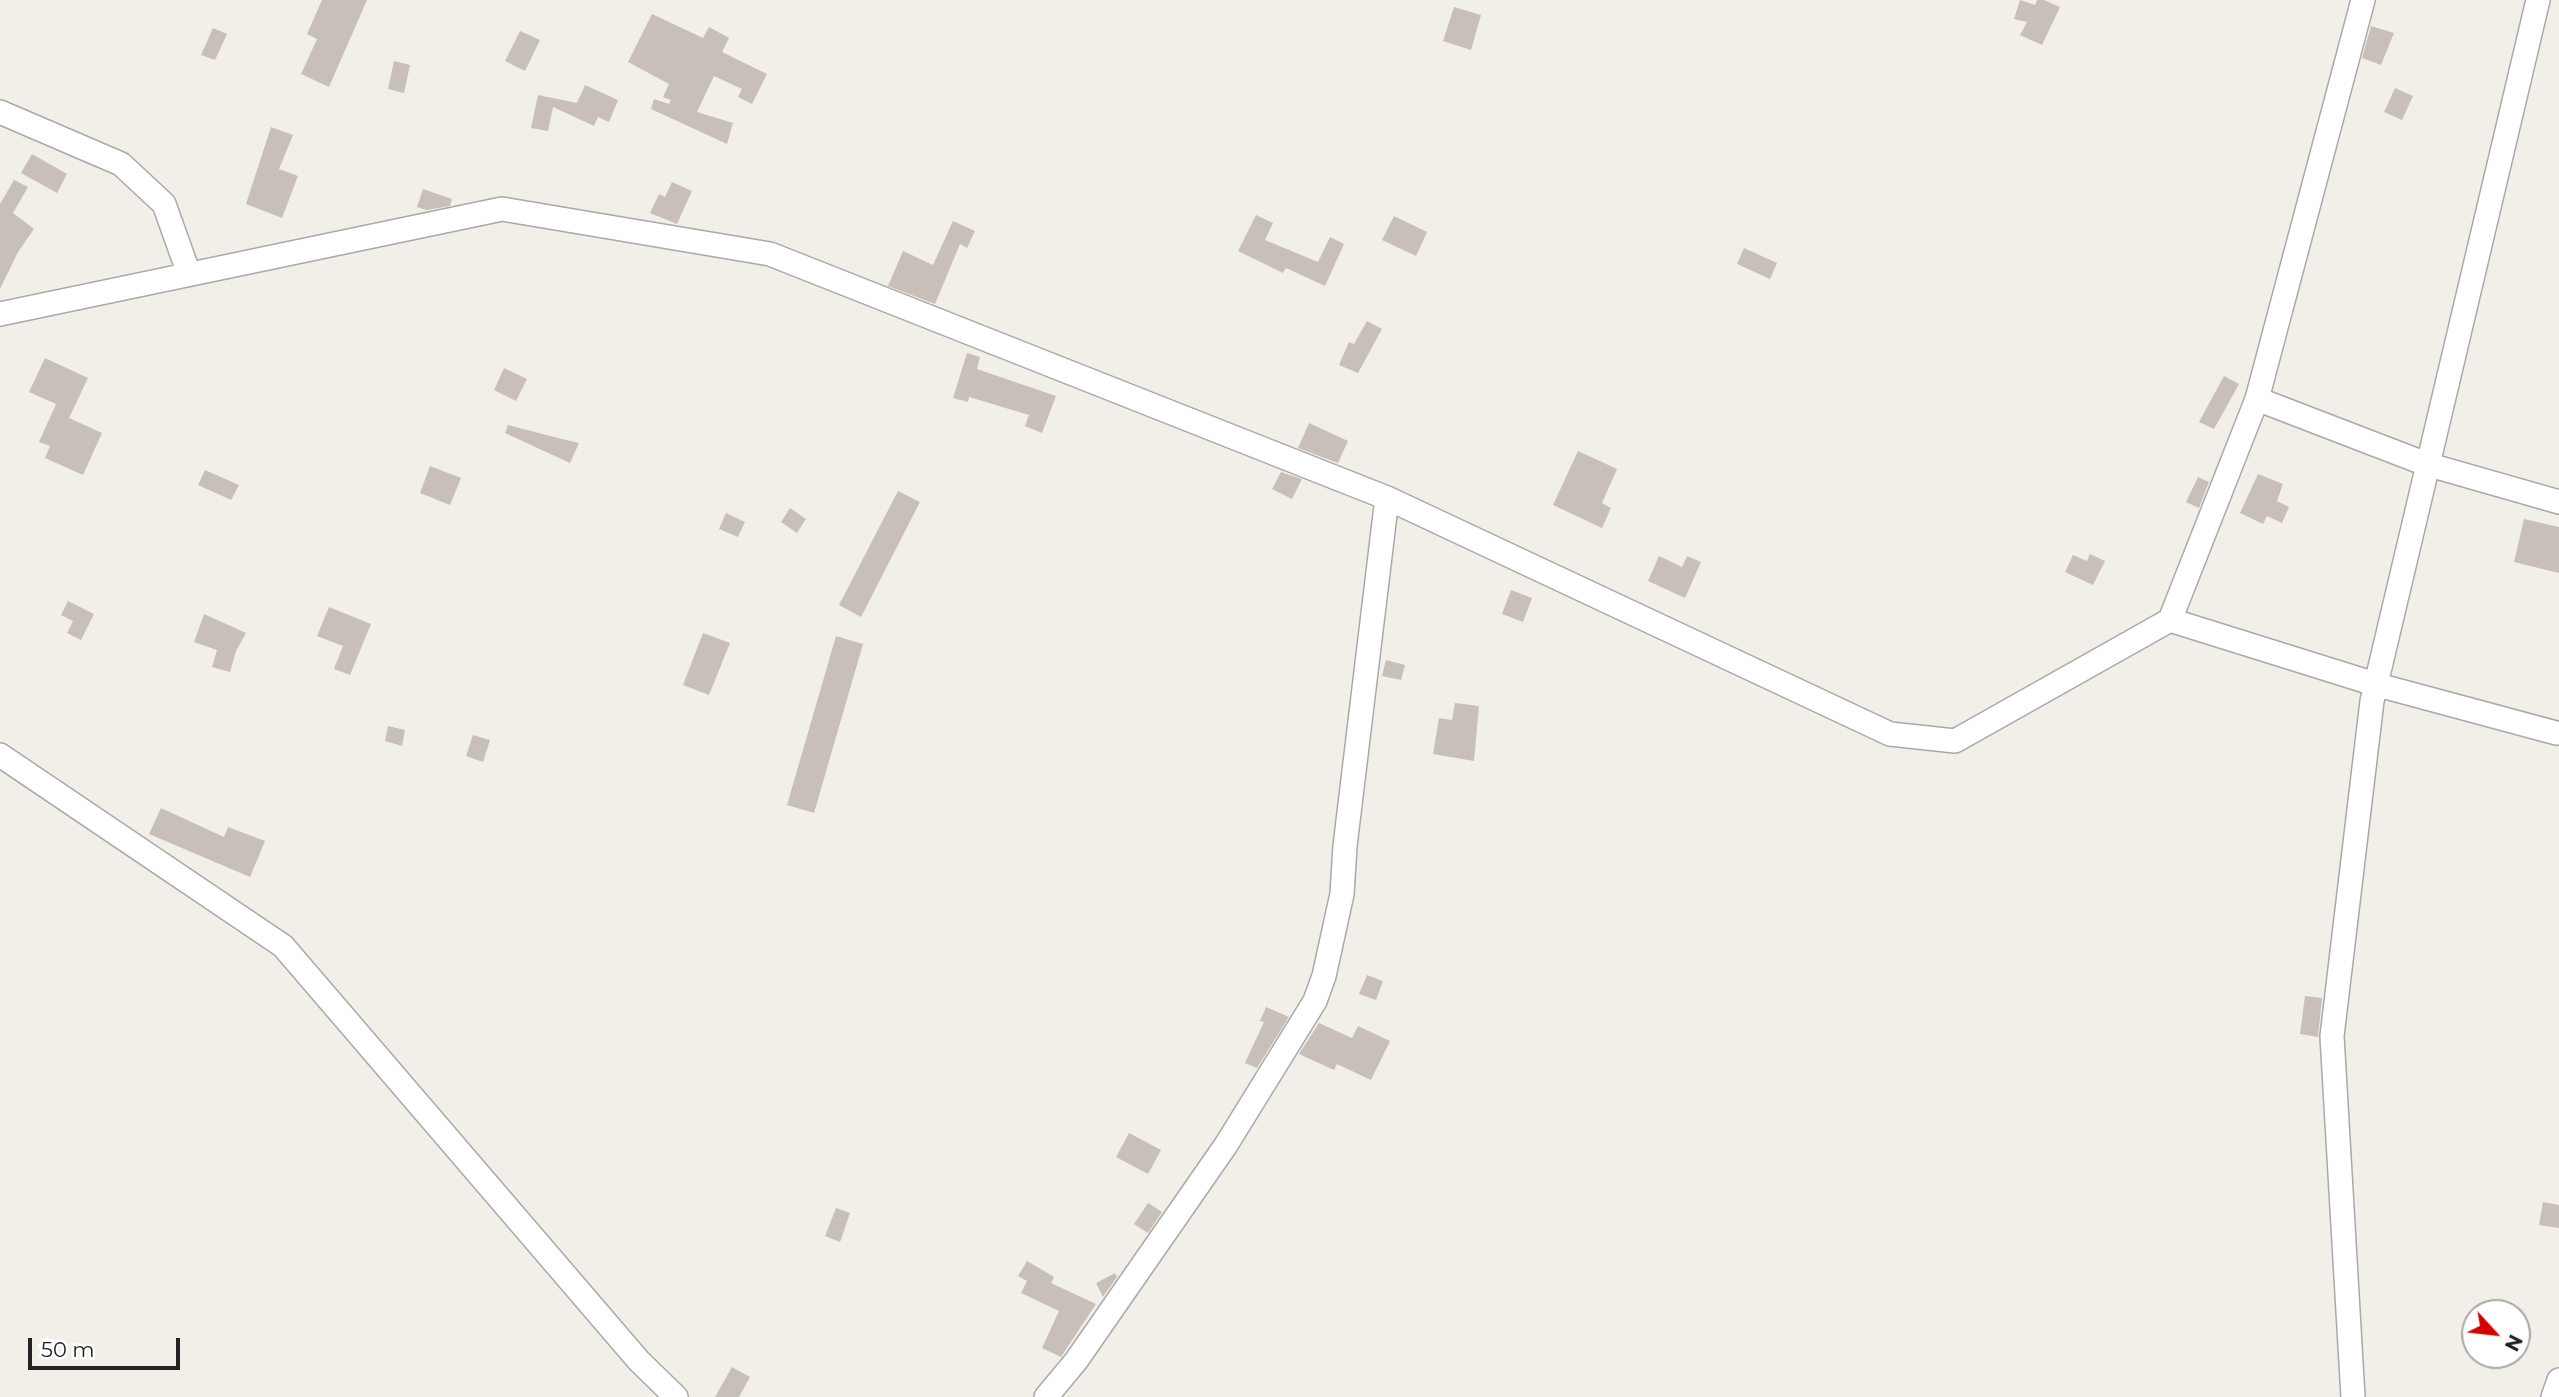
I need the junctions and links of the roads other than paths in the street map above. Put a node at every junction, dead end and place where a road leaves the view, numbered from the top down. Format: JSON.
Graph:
{"nodes":[{"id":1,"x":2363,"y":0,"type":"edge"},
{"id":2,"x":2538,"y":0,"type":"edge"},
{"id":3,"x":0,"y":111,"type":"edge"},
{"id":4,"x":189,"y":274,"type":"junction"},
{"id":5,"x":0,"y":314,"type":"edge"},
{"id":6,"x":2257,"y":399,"type":"junction"},
{"id":7,"x":2426,"y":464,"type":"junction"},
{"id":8,"x":1387,"y":498,"type":"junction"},
{"id":9,"x":2559,"y":502,"type":"edge"},
{"id":10,"x":2170,"y":620,"type":"junction"},
{"id":11,"x":2378,"y":685,"type":"junction"},
{"id":12,"x":2556,"y":733,"type":"dead end"},
{"id":13,"x":0,"y":755,"type":"edge"},
{"id":14,"x":2559,"y":1380,"type":"edge"},
{"id":15,"x":676,"y":1397,"type":"edge"},
{"id":16,"x":1046,"y":1397,"type":"edge"},
{"id":17,"x":2353,"y":1397,"type":"edge"},
{"id":18,"x":2553,"y":1397,"type":"edge"}],
"edges":[{"from":1,"to":6,"type":"street"},
{"from":2,"to":7,"type":"street"},
{"from":3,"to":4,"type":"street"},
{"from":4,"to":5,"type":"street"},
{"from":4,"to":8,"type":"street"},
{"from":6,"to":7,"type":"street"},
{"from":6,"to":10,"type":"street"},
{"from":7,"to":9,"type":"street"},
{"from":7,"to":11,"type":"street"},
{"from":8,"to":10,"type":"street"},
{"from":8,"to":16,"type":"street"},
{"from":10,"to":11,"type":"street"},
{"from":11,"to":12,"type":"street"},
{"from":11,"to":17,"type":"street"},
{"from":13,"to":15,"type":"street"},
{"from":14,"to":18,"type":"street"}]}
